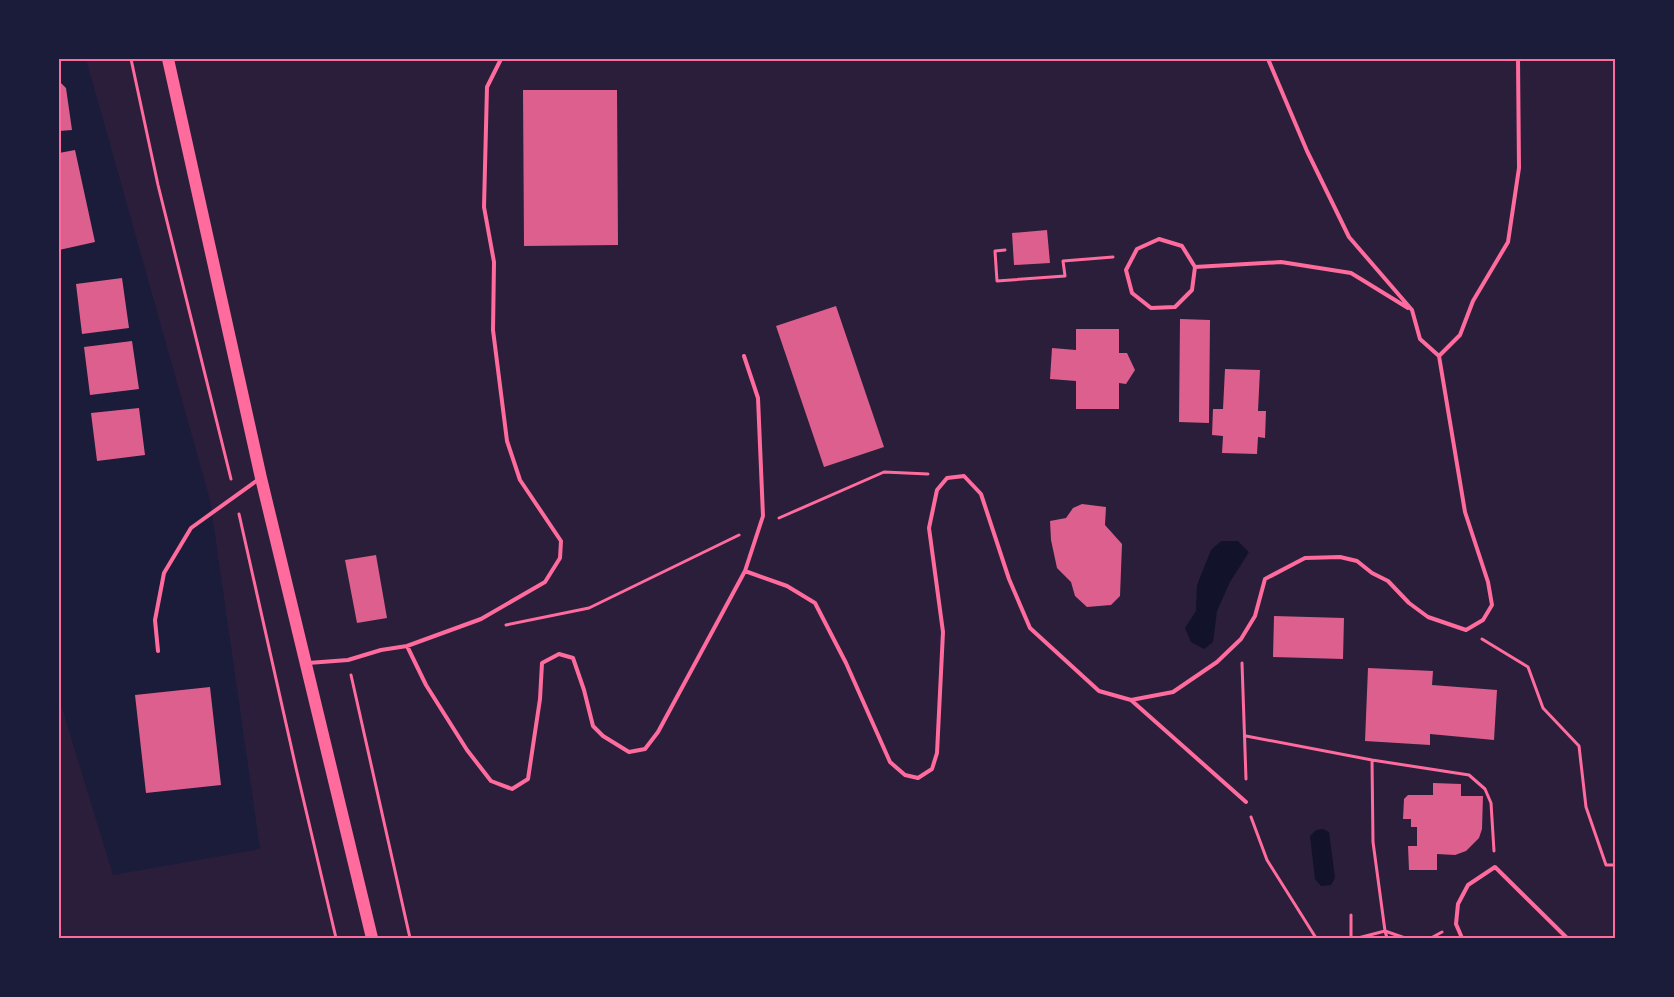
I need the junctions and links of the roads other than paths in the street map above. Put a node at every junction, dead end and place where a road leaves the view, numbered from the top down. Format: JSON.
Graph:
{"nodes":[{"id":1,"x":168,"y":59,"type":"edge"},
{"id":2,"x":500,"y":59,"type":"edge"},
{"id":3,"x":1268,"y":59,"type":"edge"},
{"id":4,"x":1518,"y":59,"type":"edge"},
{"id":5,"x":1195,"y":266,"type":"junction"},
{"id":6,"x":1412,"y":310,"type":"junction"},
{"id":7,"x":744,"y":356,"type":"dead end"},
{"id":8,"x":1439,"y":356,"type":"junction"},
{"id":9,"x":260,"y":478,"type":"junction"},
{"id":10,"x":745,"y":571,"type":"junction"},
{"id":11,"x":407,"y":646,"type":"junction"},
{"id":12,"x":158,"y":651,"type":"dead end"},
{"id":13,"x":304,"y":663,"type":"junction"},
{"id":14,"x":1131,"y":700,"type":"junction"},
{"id":15,"x":1246,"y":802,"type":"dead end"},
{"id":16,"x":372,"y":938,"type":"edge"},
{"id":17,"x":1462,"y":938,"type":"edge"},
{"id":18,"x":1567,"y":938,"type":"edge"}],
"edges":[{"from":1,"to":9,"type":"main road"},
{"from":2,"to":11,"type":"lane"},
{"from":3,"to":6,"type":"lane"},
{"from":4,"to":8,"type":"lane"},
{"from":5,"to":5,"type":"lane"},
{"from":5,"to":6,"type":"lane"},
{"from":6,"to":8,"type":"lane"},
{"from":7,"to":10,"type":"lane"},
{"from":8,"to":14,"type":"lane"},
{"from":9,"to":12,"type":"lane"},
{"from":9,"to":13,"type":"main road"},
{"from":10,"to":11,"type":"lane"},
{"from":10,"to":14,"type":"lane"},
{"from":11,"to":13,"type":"lane"},
{"from":13,"to":16,"type":"main road"},
{"from":14,"to":15,"type":"lane"},
{"from":17,"to":18,"type":"lane"}]}
